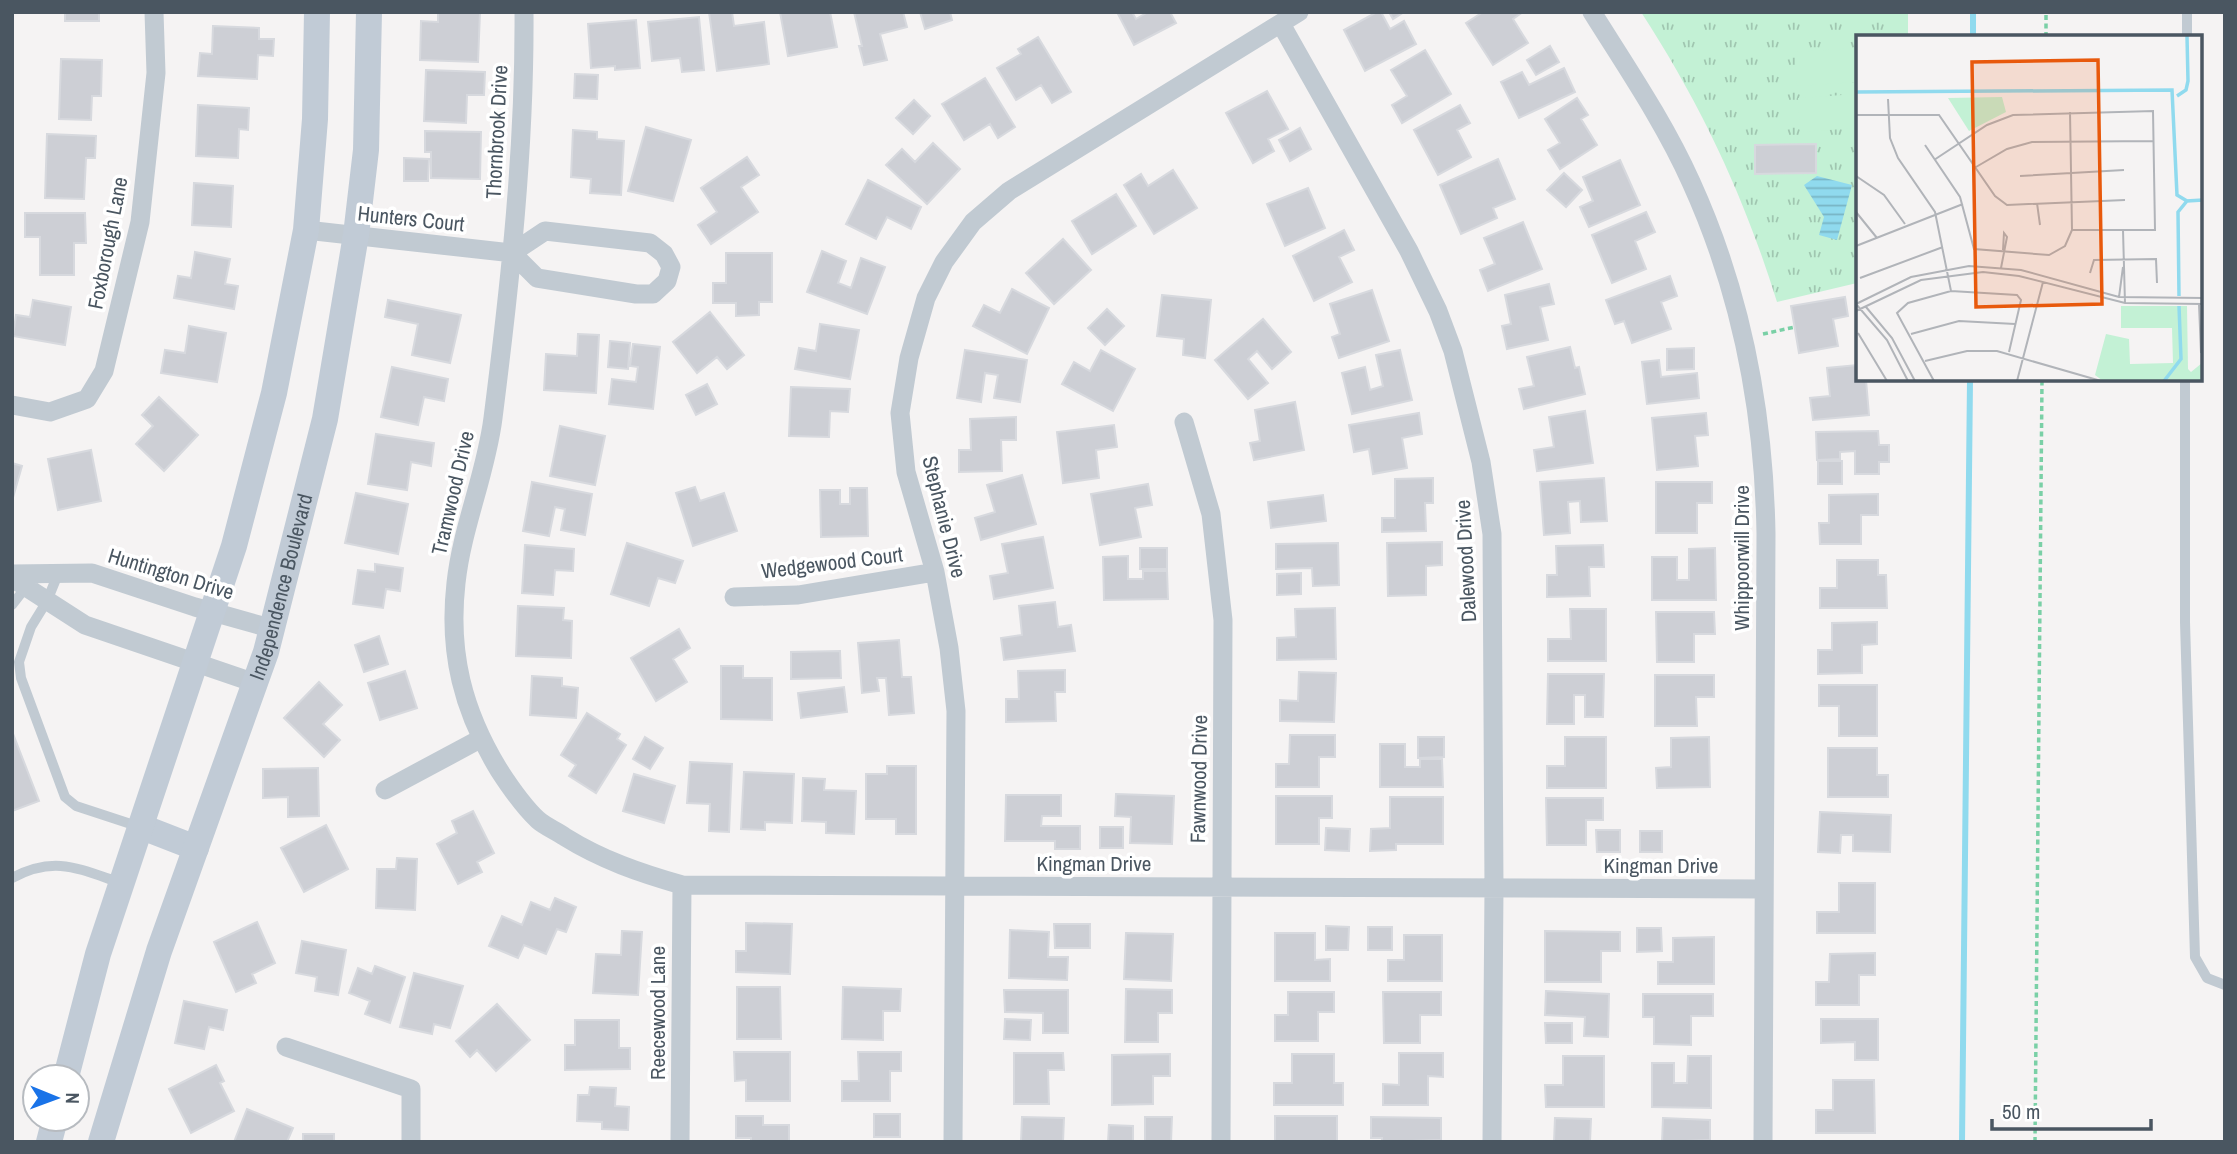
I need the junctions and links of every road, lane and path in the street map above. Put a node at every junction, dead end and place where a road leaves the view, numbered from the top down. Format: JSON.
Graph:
{"nodes":[{"id":1,"x":154,"y":12,"type":"edge"},
{"id":2,"x":317,"y":12,"type":"edge"},
{"id":3,"x":369,"y":12,"type":"edge"},
{"id":4,"x":524,"y":12,"type":"edge"},
{"id":5,"x":1299,"y":12,"type":"edge"},
{"id":6,"x":1592,"y":12,"type":"edge"},
{"id":7,"x":2046,"y":12,"type":"edge"},
{"id":8,"x":2187,"y":12,"type":"edge"},
{"id":9,"x":1281,"y":24,"type":"junction"},
{"id":10,"x":2046,"y":35,"type":"edge"},
{"id":11,"x":2187,"y":35,"type":"edge"},
{"id":12,"x":306,"y":230,"type":"junction"},
{"id":13,"x":356,"y":235,"type":"junction"},
{"id":14,"x":512,"y":253,"type":"junction"},
{"id":15,"x":1795,"y":327,"type":"dead end"},
{"id":16,"x":1744,"y":337,"type":"junction"},
{"id":17,"x":2042,"y":382,"type":"edge"},
{"id":18,"x":2185,"y":382,"type":"edge"},
{"id":19,"x":12,"y":405,"type":"edge"},
{"id":20,"x":1184,"y":422,"type":"dead end"},
{"id":21,"x":935,"y":572,"type":"junction"},
{"id":22,"x":58,"y":573,"type":"junction"},
{"id":23,"x":17,"y":579,"type":"edge"},
{"id":24,"x":734,"y":597,"type":"dead end"},
{"id":25,"x":47,"y":601,"type":"junction"},
{"id":26,"x":12,"y":605,"type":"edge"},
{"id":27,"x":212,"y":611,"type":"junction"},
{"id":28,"x":273,"y":629,"type":"junction"},
{"id":29,"x":195,"y":661,"type":"junction"},
{"id":30,"x":255,"y":683,"type":"junction"},
{"id":31,"x":480,"y":739,"type":"junction"},
{"id":32,"x":385,"y":790,"type":"dead end"},
{"id":33,"x":142,"y":827,"type":"junction"},
{"id":34,"x":196,"y":848,"type":"junction"},
{"id":35,"x":12,"y":878,"type":"edge"},
{"id":36,"x":121,"y":884,"type":"junction"},
{"id":37,"x":682,"y":885,"type":"junction"},
{"id":38,"x":955,"y":886,"type":"junction"},
{"id":39,"x":1221,"y":887,"type":"junction"},
{"id":40,"x":1494,"y":888,"type":"junction"},
{"id":41,"x":1764,"y":890,"type":"junction"},
{"id":42,"x":2225,"y":985,"type":"edge"},
{"id":43,"x":286,"y":1047,"type":"dead end"},
{"id":44,"x":70,"y":1063,"type":"edge"},
{"id":45,"x":101,"y":1142,"type":"edge"},
{"id":46,"x":411,"y":1142,"type":"edge"},
{"id":47,"x":680,"y":1142,"type":"edge"},
{"id":48,"x":953,"y":1142,"type":"edge"},
{"id":49,"x":1222,"y":1142,"type":"edge"},
{"id":50,"x":1492,"y":1142,"type":"edge"},
{"id":51,"x":1763,"y":1142,"type":"edge"},
{"id":52,"x":2035,"y":1142,"type":"edge"}],
"edges":[{"from":1,"to":19,"type":"street","name":"Foxborough Lane"},
{"from":2,"to":12,"type":"main road"},
{"from":3,"to":13,"type":"main road","name":"Independence Boulevard"},
{"from":4,"to":14,"type":"street","name":"Thornbrook Drive"},
{"from":5,"to":9,"type":"street","name":"Stephanie Drive"},
{"from":6,"to":16,"type":"street","name":"Whippoorwill Drive"},
{"from":7,"to":10,"type":"path"},
{"from":8,"to":11,"type":"lane"},
{"from":9,"to":21,"type":"street","name":"Stephanie Drive"},
{"from":9,"to":40,"type":"street","name":"Dalewood Drive"},
{"from":12,"to":13,"type":"street","name":"Hunters Court"},
{"from":12,"to":27,"type":"main road"},
{"from":13,"to":14,"type":"street","name":"Hunters Court"},
{"from":13,"to":28,"type":"main road","name":"Independence Boulevard"},
{"from":14,"to":14,"type":"street"},
{"from":14,"to":31,"type":"street","name":"Tramwood Drive"},
{"from":15,"to":16,"type":"path"},
{"from":16,"to":41,"type":"street","name":"Whippoorwill Drive"},
{"from":17,"to":52,"type":"path"},
{"from":18,"to":42,"type":"lane"},
{"from":20,"to":39,"type":"street","name":"Fawnwood Drive"},
{"from":21,"to":24,"type":"street","name":"Wedgewood Court"},
{"from":21,"to":38,"type":"street","name":"Stephanie Drive"},
{"from":22,"to":23,"type":"street","name":"Huntington Drive"},
{"from":22,"to":25,"type":"lane"},
{"from":22,"to":27,"type":"street","name":"Huntington Drive"},
{"from":23,"to":25,"type":"street"},
{"from":23,"to":26,"type":"lane"},
{"from":25,"to":29,"type":"street"},
{"from":25,"to":33,"type":"lane"},
{"from":27,"to":28,"type":"street","name":"Huntington Drive"},
{"from":27,"to":29,"type":"main road"},
{"from":28,"to":30,"type":"main road","name":"Independence Boulevard"},
{"from":29,"to":30,"type":"street"},
{"from":29,"to":33,"type":"main road"},
{"from":30,"to":34,"type":"main road","name":"Independence Boulevard"},
{"from":31,"to":32,"type":"street"},
{"from":31,"to":37,"type":"street","name":"Kingman Drive"},
{"from":33,"to":34,"type":"main road"},
{"from":33,"to":36,"type":"main road"},
{"from":34,"to":45,"type":"main road","name":"Independence Boulevard"},
{"from":35,"to":36,"type":"lane"},
{"from":36,"to":44,"type":"main road"},
{"from":37,"to":38,"type":"street","name":"Kingman Drive"},
{"from":37,"to":47,"type":"street","name":"Reecewood Lane"},
{"from":38,"to":39,"type":"street","name":"Kingman Drive"},
{"from":38,"to":48,"type":"street","name":"Stephanie Drive"},
{"from":39,"to":40,"type":"street","name":"Kingman Drive"},
{"from":39,"to":49,"type":"street","name":"Fawnwood Drive"},
{"from":40,"to":41,"type":"street","name":"Kingman Drive"},
{"from":40,"to":50,"type":"street","name":"Dalewood Drive"},
{"from":41,"to":51,"type":"street","name":"Whippoorwill Drive"},
{"from":43,"to":46,"type":"street"}]}
